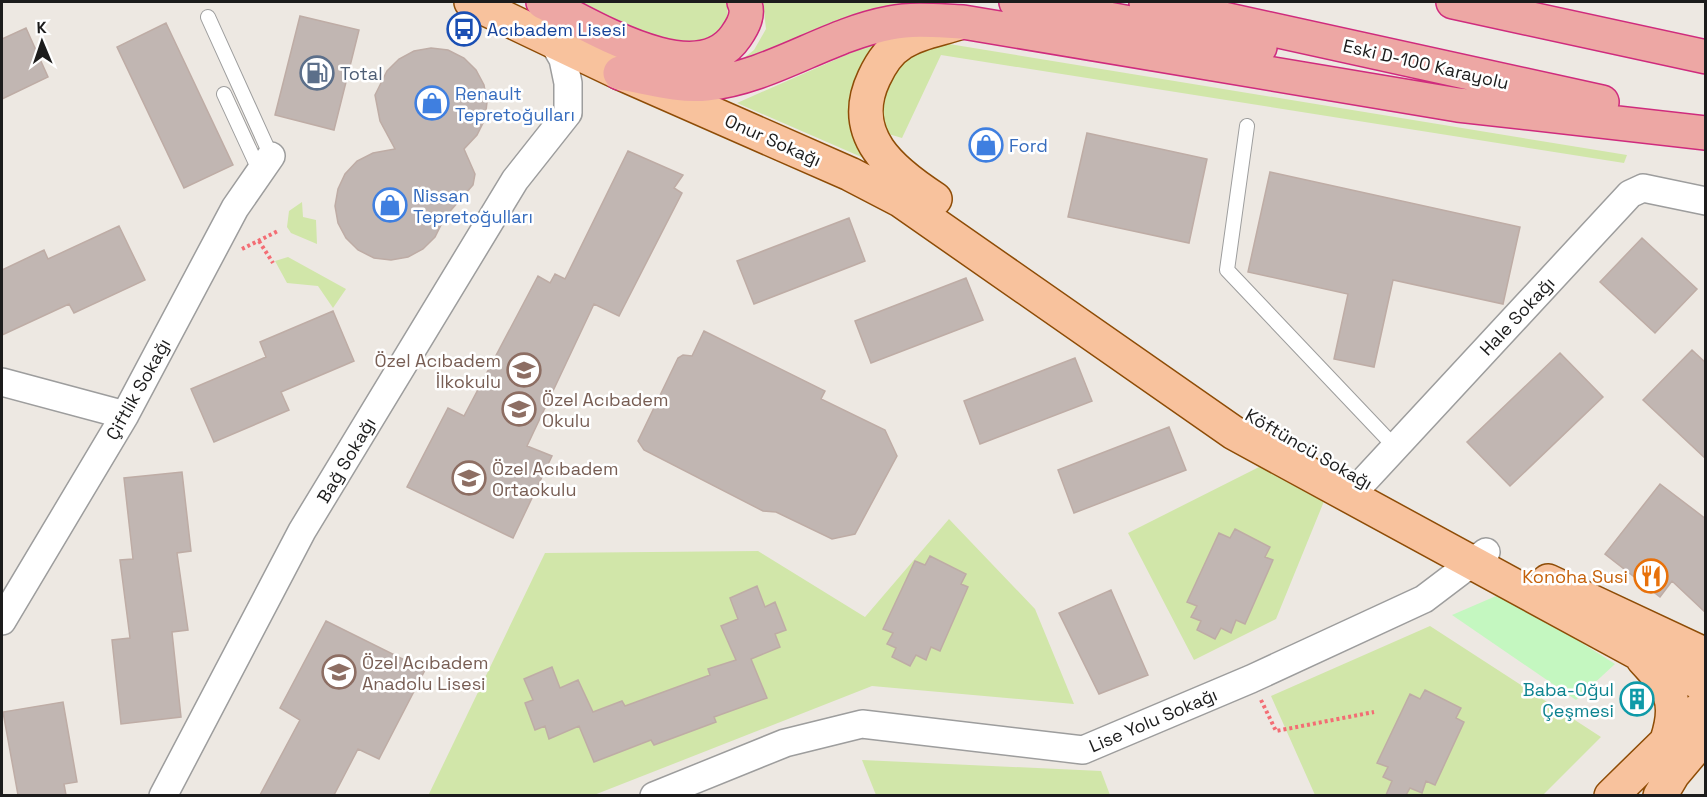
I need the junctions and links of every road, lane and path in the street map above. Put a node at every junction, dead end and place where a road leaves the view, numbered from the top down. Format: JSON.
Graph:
{"nodes":[{"id":1,"x":471,"y":2,"type":"edge"},
{"id":2,"x":543,"y":2,"type":"edge"},
{"id":3,"x":744,"y":2,"type":"edge"},
{"id":4,"x":1016,"y":2,"type":"edge"},
{"id":5,"x":1146,"y":2,"type":"edge"},
{"id":6,"x":1453,"y":2,"type":"edge"},
{"id":7,"x":208,"y":17,"type":"dead end"},
{"id":8,"x":963,"y":22,"type":"junction"},
{"id":9,"x":552,"y":40,"type":"junction"},
{"id":10,"x":1706,"y":57,"type":"edge"},
{"id":11,"x":620,"y":73,"type":"junction"},
{"id":12,"x":1526,"y":86,"type":"junction"},
{"id":13,"x":224,"y":94,"type":"dead end"},
{"id":14,"x":1706,"y":124,"type":"edge"},
{"id":15,"x":1247,"y":126,"type":"dead end"},
{"id":16,"x":1706,"y":133,"type":"edge"},
{"id":17,"x":266,"y":164,"type":"junction"},
{"id":18,"x":1706,"y":201,"type":"edge"},
{"id":19,"x":930,"y":208,"type":"junction"},
{"id":20,"x":278,"y":231,"type":"dead end"},
{"id":21,"x":260,"y":241,"type":"junction"},
{"id":22,"x":238,"y":252,"type":"dead end"},
{"id":23,"x":273,"y":263,"type":"dead end"},
{"id":24,"x":2,"y":382,"type":"edge"},
{"id":25,"x":125,"y":415,"type":"junction"},
{"id":26,"x":1395,"y":447,"type":"junction"},
{"id":27,"x":1357,"y":488,"type":"junction"},
{"id":28,"x":1479,"y":557,"type":"junction"},
{"id":29,"x":2,"y":621,"type":"edge"},
{"id":30,"x":1641,"y":640,"type":"junction"},
{"id":31,"x":1706,"y":648,"type":"edge"},
{"id":32,"x":1706,"y":655,"type":"edge"},
{"id":33,"x":1706,"y":686,"type":"edge"},
{"id":34,"x":1258,"y":693,"type":"dead end"},
{"id":35,"x":1706,"y":703,"type":"edge"},
{"id":36,"x":1374,"y":712,"type":"dead end"},
{"id":37,"x":1706,"y":735,"type":"edge"},
{"id":38,"x":1666,"y":740,"type":"junction"},
{"id":39,"x":1706,"y":753,"type":"edge"},
{"id":40,"x":163,"y":795,"type":"edge"},
{"id":41,"x":654,"y":795,"type":"edge"},
{"id":42,"x":1611,"y":795,"type":"edge"},
{"id":43,"x":1661,"y":795,"type":"edge"}],
"edges":[{"from":1,"to":9,"type":"main road","name":"Onur Sokağı"},
{"from":2,"to":3,"type":"highway"},
{"from":4,"to":12,"type":"highway"},
{"from":5,"to":12,"type":"highway","name":"Eski D-100 Karayolu"},
{"from":6,"to":10,"type":"highway"},
{"from":7,"to":17,"type":"lane"},
{"from":8,"to":11,"type":"highway"},
{"from":8,"to":16,"type":"highway"},
{"from":8,"to":19,"type":"main road"},
{"from":9,"to":11,"type":"main road","name":"Onur Sokağı"},
{"from":9,"to":40,"type":"street","name":"Bağ Sokağı"},
{"from":11,"to":19,"type":"main road","name":"Onur Sokağı"},
{"from":12,"to":14,"type":"highway","name":"Eski D-100 Karayolu"},
{"from":13,"to":17,"type":"lane"},
{"from":15,"to":26,"type":"lane"},
{"from":17,"to":25,"type":"street","name":"Çiftlik Sokağı"},
{"from":18,"to":26,"type":"street","name":"Hale Sokağı"},
{"from":19,"to":27,"type":"main road","name":"Köftüncü Sokağı"},
{"from":20,"to":21,"type":"path"},
{"from":21,"to":22,"type":"path"},
{"from":21,"to":23,"type":"path"},
{"from":24,"to":25,"type":"street"},
{"from":25,"to":29,"type":"street","name":"Çiftlik Sokağı"},
{"from":26,"to":27,"type":"street","name":"Hale Sokağı"},
{"from":27,"to":28,"type":"main road","name":"Köftüncü Sokağı"},
{"from":28,"to":30,"type":"main road","name":"Köftüncü Sokağı"},
{"from":28,"to":41,"type":"street","name":"Lise Yolu Sokağı"},
{"from":30,"to":31,"type":"main road"},
{"from":30,"to":32,"type":"main road","name":"Köftüncü Sokağı"},
{"from":30,"to":33,"type":"main road","name":"Köftüncü Sokağı"},
{"from":30,"to":38,"type":"main road","name":"Köftüncü Sokağı"},
{"from":34,"to":36,"type":"path"},
{"from":35,"to":38,"type":"main road"},
{"from":37,"to":43,"type":"main road"},
{"from":38,"to":42,"type":"main road"},
{"from":39,"to":43,"type":"main road"}]}
